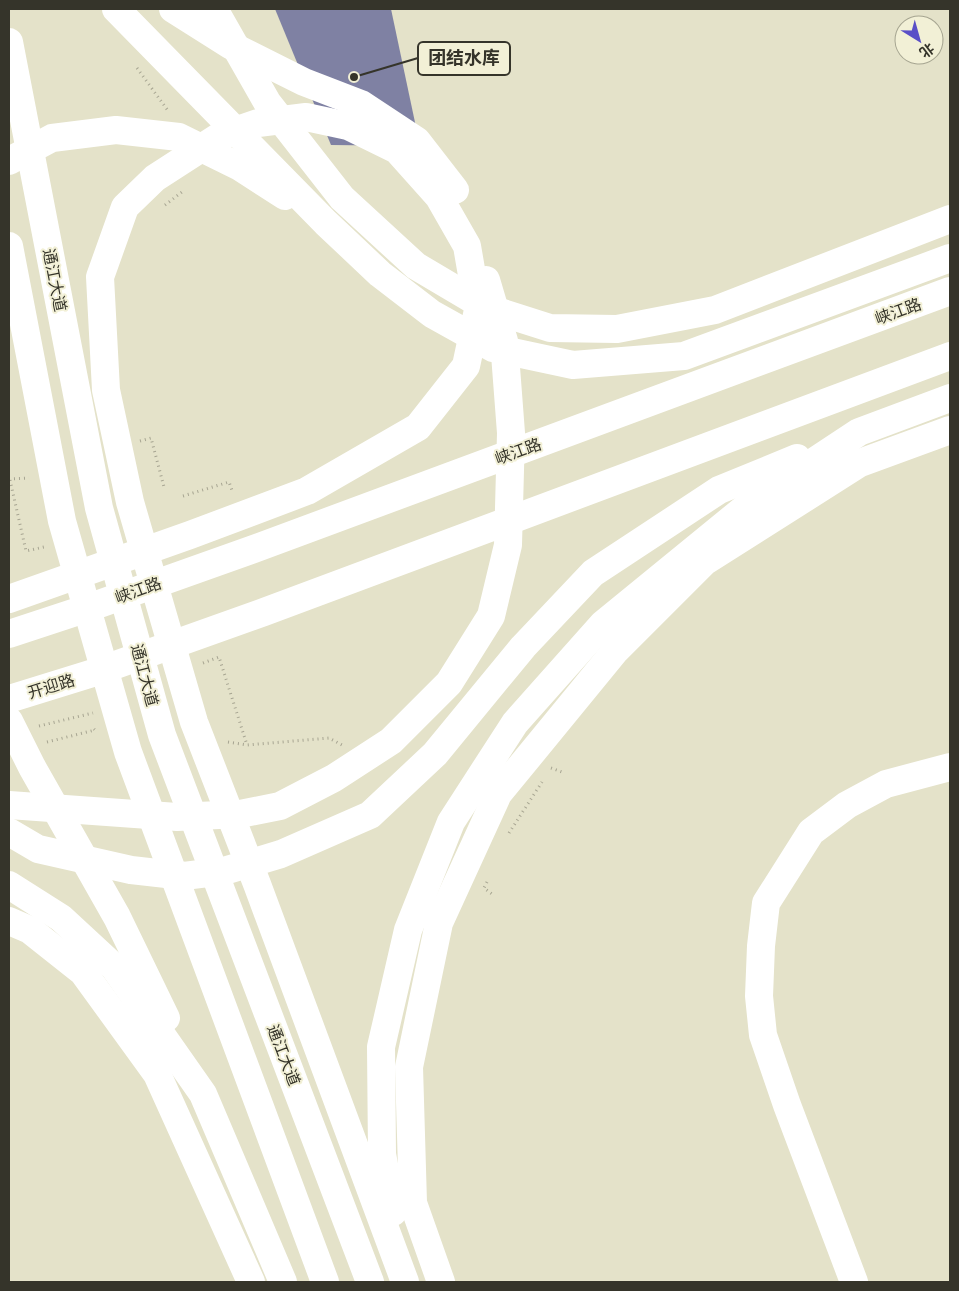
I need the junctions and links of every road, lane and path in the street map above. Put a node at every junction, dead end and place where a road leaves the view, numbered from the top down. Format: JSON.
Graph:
{"nodes":[{"id":1,"x":116,"y":9,"type":"edge"},
{"id":2,"x":173,"y":9,"type":"edge"},
{"id":3,"x":214,"y":9,"type":"edge"},
{"id":4,"x":9,"y":42,"type":"edge"},
{"id":5,"x":135,"y":65,"type":"dead end"},
{"id":6,"x":170,"y":114,"type":"dead end"},
{"id":7,"x":9,"y":161,"type":"edge"},
{"id":8,"x":189,"y":187,"type":"dead end"},
{"id":9,"x":159,"y":210,"type":"dead end"},
{"id":10,"x":950,"y":219,"type":"edge"},
{"id":11,"x":326,"y":222,"type":"junction"},
{"id":12,"x":9,"y":246,"type":"edge"},
{"id":13,"x":950,"y":258,"type":"edge"},
{"id":14,"x":950,"y":291,"type":"edge"},
{"id":15,"x":950,"y":356,"type":"edge"},
{"id":16,"x":950,"y":398,"type":"edge"},
{"id":17,"x":950,"y":430,"type":"edge"},
{"id":18,"x":137,"y":432,"type":"dead end"},
{"id":19,"x":859,"y":432,"type":"junction"},
{"id":20,"x":30,"y":478,"type":"dead end"},
{"id":21,"x":9,"y":480,"type":"edge"},
{"id":22,"x":164,"y":487,"type":"dead end"},
{"id":23,"x":183,"y":496,"type":"dead end"},
{"id":24,"x":234,"y":496,"type":"dead end"},
{"id":25,"x":43,"y":546,"type":"dead end"},
{"id":26,"x":9,"y":599,"type":"edge"},
{"id":27,"x":9,"y":634,"type":"edge"},
{"id":28,"x":196,"y":666,"type":"dead end"},
{"id":29,"x":9,"y":699,"type":"edge"},
{"id":30,"x":87,"y":706,"type":"dead end"},
{"id":31,"x":96,"y":712,"type":"dead end"},
{"id":32,"x":22,"y":720,"type":"edge"},
{"id":33,"x":38,"y":726,"type":"junction"},
{"id":34,"x":247,"y":745,"type":"dead end"},
{"id":35,"x":950,"y":767,"type":"edge"},
{"id":36,"x":562,"y":772,"type":"dead end"},
{"id":37,"x":9,"y":805,"type":"edge"},
{"id":38,"x":9,"y":832,"type":"edge"},
{"id":39,"x":510,"y":832,"type":"dead end"},
{"id":40,"x":9,"y":885,"type":"edge"},
{"id":41,"x":484,"y":888,"type":"dead end"},
{"id":42,"x":492,"y":894,"type":"dead end"},
{"id":43,"x":9,"y":921,"type":"edge"},
{"id":44,"x":202,"y":1094,"type":"junction"},
{"id":45,"x":251,"y":1282,"type":"edge"},
{"id":46,"x":282,"y":1282,"type":"edge"},
{"id":47,"x":325,"y":1282,"type":"edge"},
{"id":48,"x":370,"y":1282,"type":"edge"},
{"id":49,"x":406,"y":1282,"type":"edge"},
{"id":50,"x":440,"y":1282,"type":"edge"},
{"id":51,"x":854,"y":1282,"type":"edge"}],
"edges":[{"from":1,"to":11,"type":"main road"},
{"from":2,"to":37,"type":"main road"},
{"from":3,"to":10,"type":"main road"},
{"from":4,"to":48,"type":"main road","name":"通江大道"},
{"from":5,"to":6,"type":"path"},
{"from":7,"to":11,"type":"main road"},
{"from":8,"to":9,"type":"path"},
{"from":11,"to":13,"type":"main road"},
{"from":12,"to":47,"type":"main road"},
{"from":14,"to":27,"type":"main road","name":"峡江路"},
{"from":15,"to":29,"type":"main road","name":"开迎路"},
{"from":16,"to":19,"type":"main road"},
{"from":17,"to":50,"type":"main road"},
{"from":18,"to":22,"type":"path"},
{"from":19,"to":38,"type":"main road"},
{"from":19,"to":49,"type":"main road"},
{"from":20,"to":21,"type":"path"},
{"from":21,"to":25,"type":"path"},
{"from":23,"to":24,"type":"path"},
{"from":26,"to":49,"type":"main road"},
{"from":28,"to":34,"type":"path"},
{"from":30,"to":33,"type":"path"},
{"from":31,"to":33,"type":"path"},
{"from":32,"to":33,"type":"path"},
{"from":32,"to":44,"type":"main road"},
{"from":35,"to":51,"type":"main road"},
{"from":36,"to":39,"type":"path"},
{"from":40,"to":44,"type":"main road"},
{"from":41,"to":42,"type":"path"},
{"from":43,"to":45,"type":"main road"},
{"from":44,"to":46,"type":"main road"}]}
